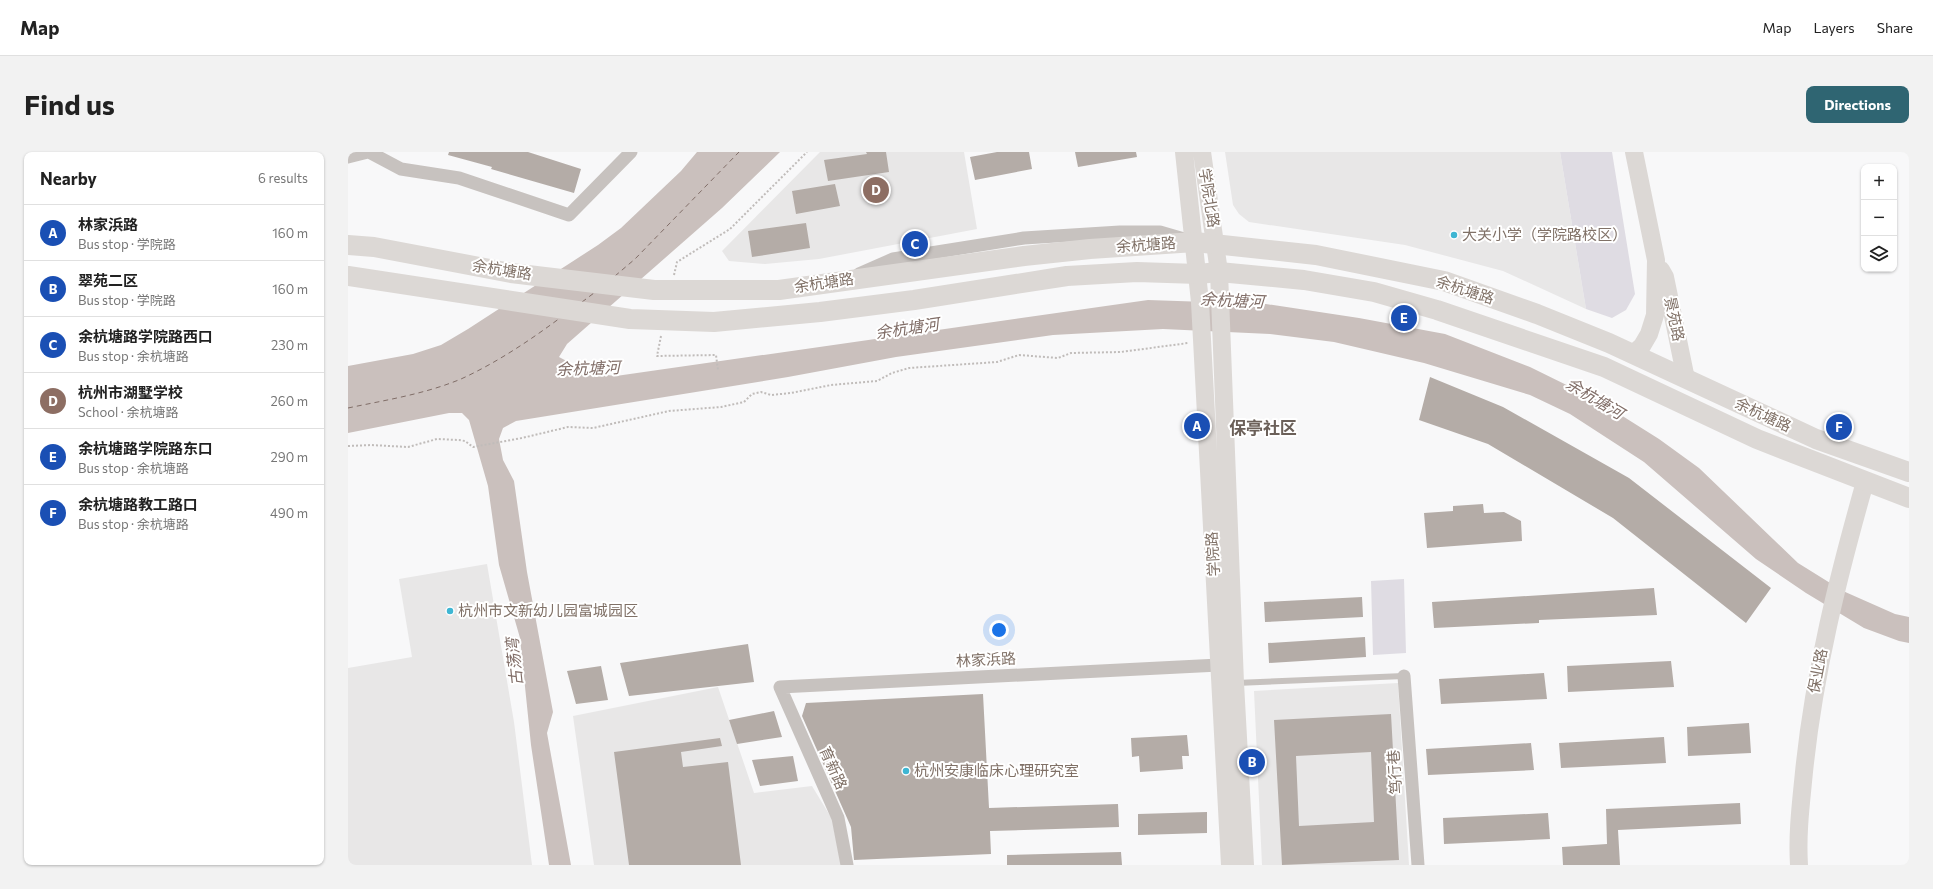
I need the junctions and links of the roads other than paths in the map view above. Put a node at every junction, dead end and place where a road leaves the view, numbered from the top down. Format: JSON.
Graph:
{"nodes":[{"id":1,"x":368,"y":152,"type":"edge"},
{"id":2,"x":632,"y":152,"type":"edge"},
{"id":3,"x":1184,"y":152,"type":"edge"},
{"id":4,"x":1202,"y":152,"type":"edge"},
{"id":5,"x":1634,"y":152,"type":"edge"},
{"id":6,"x":348,"y":157,"type":"edge"},
{"id":7,"x":1195,"y":242,"type":"junction"},
{"id":8,"x":348,"y":245,"type":"edge"},
{"id":9,"x":1216,"y":245,"type":"junction"},
{"id":10,"x":1656,"y":260,"type":"junction"},
{"id":11,"x":1219,"y":272,"type":"junction"},
{"id":12,"x":1198,"y":274,"type":"junction"},
{"id":13,"x":348,"y":276,"type":"edge"},
{"id":14,"x":1633,"y":354,"type":"junction"},
{"id":15,"x":1686,"y":379,"type":"junction"},
{"id":16,"x":1909,"y":472,"type":"edge"},
{"id":17,"x":1865,"y":482,"type":"junction"},
{"id":18,"x":1909,"y":498,"type":"edge"},
{"id":19,"x":1219,"y":665,"type":"junction"},
{"id":20,"x":1404,"y":676,"type":"joint"},
{"id":21,"x":1235,"y":683,"type":"junction"},
{"id":22,"x":780,"y":687,"type":"joint"},
{"id":23,"x":847,"y":865,"type":"edge"},
{"id":24,"x":1230,"y":865,"type":"edge"},
{"id":25,"x":1245,"y":865,"type":"edge"},
{"id":26,"x":1418,"y":865,"type":"edge"},
{"id":27,"x":1799,"y":865,"type":"edge"}],
"edges":[{"from":1,"to":2,"type":"street"},
{"from":1,"to":6,"type":"street"},
{"from":3,"to":7,"type":"main road","name":"学院北路"},
{"from":4,"to":9,"type":"main road","name":"学院北路"},
{"from":5,"to":10,"type":"main road","name":"景苑路"},
{"from":7,"to":8,"type":"main road","name":"余杭塘路"},
{"from":7,"to":9,"type":"main road","name":"余杭塘路"},
{"from":7,"to":12,"type":"main road","name":"学院路"},
{"from":9,"to":11,"type":"main road","name":"学院路"},
{"from":9,"to":14,"type":"main road","name":"余杭塘路"},
{"from":10,"to":14,"type":"main road","name":"景苑路"},
{"from":10,"to":15,"type":"main road","name":"景苑路"},
{"from":11,"to":12,"type":"main road","name":"余杭塘路"},
{"from":11,"to":17,"type":"main road","name":"余杭塘路"},
{"from":11,"to":21,"type":"main road","name":"学院路"},
{"from":12,"to":13,"type":"main road","name":"余杭塘路"},
{"from":12,"to":19,"type":"main road","name":"学院路"},
{"from":14,"to":15,"type":"main road","name":"余杭塘路"},
{"from":15,"to":16,"type":"main road","name":"余杭塘路"},
{"from":17,"to":18,"type":"main road","name":"余杭塘路"},
{"from":17,"to":27,"type":"main road","name":"保业路"},
{"from":19,"to":22,"type":"street","name":"林家浜路"},
{"from":19,"to":24,"type":"main road","name":"学院路"},
{"from":20,"to":21,"type":"lane"},
{"from":20,"to":26,"type":"street","name":"笃行巷"},
{"from":21,"to":25,"type":"main road","name":"学院路"},
{"from":22,"to":23,"type":"street","name":"育新路"}]}
